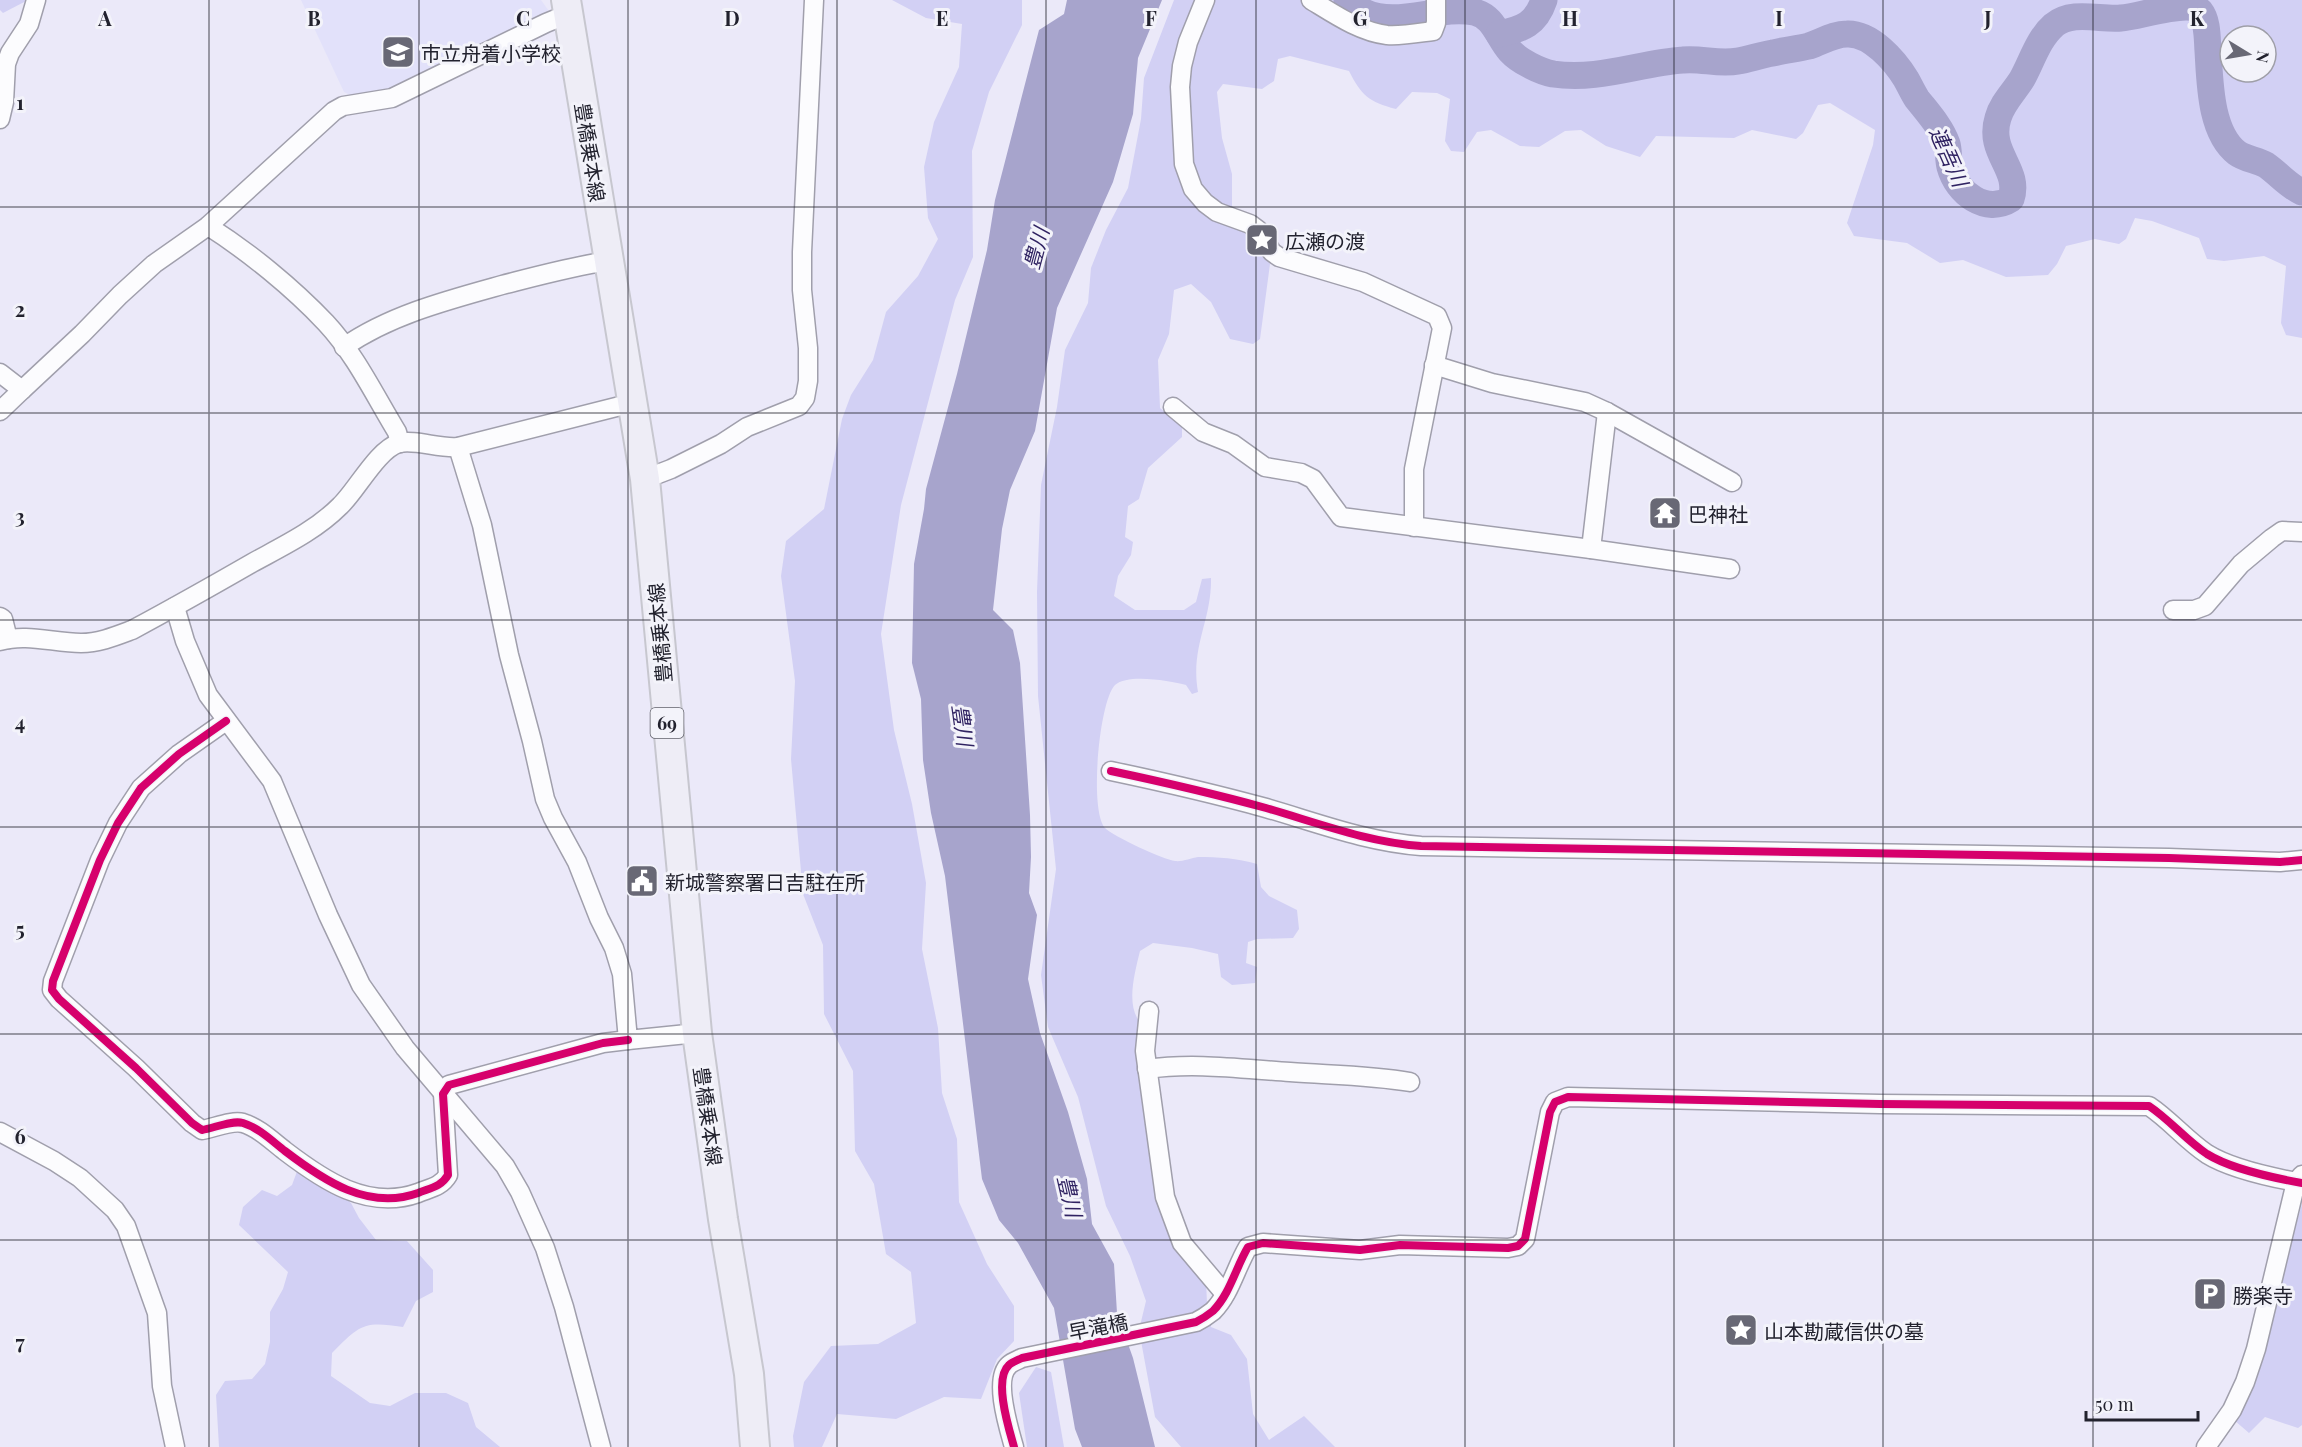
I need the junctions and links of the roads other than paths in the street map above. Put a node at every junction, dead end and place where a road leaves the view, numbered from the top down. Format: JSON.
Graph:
{"nodes":[{"id":1,"x":36,"y":0,"type":"edge"},
{"id":2,"x":814,"y":0,"type":"edge"},
{"id":3,"x":1205,"y":0,"type":"edge"},
{"id":4,"x":1311,"y":0,"type":"edge"},
{"id":5,"x":1436,"y":0,"type":"edge"},
{"id":6,"x":567,"y":7,"type":"edge"},
{"id":7,"x":0,"y":119,"type":"edge"},
{"id":8,"x":208,"y":226,"type":"junction"},
{"id":9,"x":609,"y":261,"type":"junction"},
{"id":10,"x":344,"y":347,"type":"junction"},
{"id":11,"x":1434,"y":365,"type":"junction"},
{"id":12,"x":0,"y":373,"type":"edge"},
{"id":13,"x":22,"y":390,"type":"junction"},
{"id":14,"x":632,"y":403,"type":"junction"},
{"id":15,"x":1173,"y":407,"type":"dead end"},
{"id":16,"x":0,"y":411,"type":"edge"},
{"id":17,"x":1607,"y":412,"type":"junction"},
{"id":18,"x":400,"y":443,"type":"junction"},
{"id":19,"x":458,"y":447,"type":"junction"},
{"id":20,"x":645,"y":479,"type":"junction"},
{"id":21,"x":1732,"y":482,"type":"dead end"},
{"id":22,"x":1414,"y":527,"type":"junction"},
{"id":23,"x":2302,"y":532,"type":"edge"},
{"id":24,"x":1591,"y":549,"type":"junction"},
{"id":25,"x":1730,"y":569,"type":"dead end"},
{"id":26,"x":175,"y":607,"type":"junction"},
{"id":27,"x":2173,"y":610,"type":"dead end"},
{"id":28,"x":0,"y":617,"type":"edge"},
{"id":29,"x":4,"y":640,"type":"edge"},
{"id":30,"x":226,"y":722,"type":"junction"},
{"id":31,"x":1111,"y":771,"type":"dead end"},
{"id":32,"x":2302,"y":860,"type":"edge"},
{"id":33,"x":1149,"y":1011,"type":"dead end"},
{"id":34,"x":697,"y":1033,"type":"junction"},
{"id":35,"x":628,"y":1040,"type":"junction"},
{"id":36,"x":1147,"y":1069,"type":"junction"},
{"id":37,"x":1410,"y":1082,"type":"dead end"},
{"id":38,"x":443,"y":1094,"type":"junction"},
{"id":39,"x":0,"y":1132,"type":"edge"},
{"id":40,"x":2300,"y":1179,"type":"edge"},
{"id":41,"x":1225,"y":1294,"type":"junction"},
{"id":42,"x":175,"y":1447,"type":"edge"},
{"id":43,"x":601,"y":1447,"type":"edge"},
{"id":44,"x":755,"y":1447,"type":"edge"},
{"id":45,"x":1014,"y":1447,"type":"edge"},
{"id":46,"x":2206,"y":1447,"type":"edge"}],
"edges":[{"from":1,"to":7,"type":"street"},
{"from":2,"to":20,"type":"street"},
{"from":3,"to":11,"type":"street"},
{"from":4,"to":5,"type":"street"},
{"from":6,"to":8,"type":"street"},
{"from":6,"to":9,"type":"main road","name":"豊橋乗本線","number":"69"},
{"from":8,"to":10,"type":"street"},
{"from":8,"to":13,"type":"street"},
{"from":9,"to":10,"type":"street"},
{"from":9,"to":14,"type":"main road","name":"豊橋乗本線","number":"69"},
{"from":10,"to":18,"type":"street"},
{"from":11,"to":17,"type":"street"},
{"from":11,"to":22,"type":"street"},
{"from":12,"to":13,"type":"street"},
{"from":13,"to":16,"type":"street"},
{"from":14,"to":19,"type":"street"},
{"from":14,"to":20,"type":"main road","name":"豊橋乗本線","number":"69"},
{"from":15,"to":22,"type":"street"},
{"from":17,"to":21,"type":"street"},
{"from":17,"to":24,"type":"street"},
{"from":18,"to":19,"type":"street"},
{"from":18,"to":26,"type":"street"},
{"from":19,"to":35,"type":"street"},
{"from":20,"to":34,"type":"main road","name":"豊橋乗本線","number":"69"},
{"from":22,"to":24,"type":"street"},
{"from":23,"to":27,"type":"street"},
{"from":24,"to":25,"type":"street"},
{"from":26,"to":29,"type":"street"},
{"from":26,"to":30,"type":"street"},
{"from":28,"to":29,"type":"street"},
{"from":30,"to":38,"type":"street"},
{"from":30,"to":38,"type":"street"},
{"from":31,"to":32,"type":"street"},
{"from":33,"to":36,"type":"street"},
{"from":34,"to":35,"type":"street"},
{"from":34,"to":44,"type":"main road","name":"豊橋乗本線","number":"69"},
{"from":35,"to":38,"type":"street"},
{"from":36,"to":37,"type":"street"},
{"from":36,"to":41,"type":"street"},
{"from":38,"to":43,"type":"street"},
{"from":39,"to":42,"type":"street"},
{"from":40,"to":41,"type":"street","name":"早滝橋"},
{"from":40,"to":46,"type":"street"},
{"from":41,"to":45,"type":"street","name":"早滝橋"}]}
